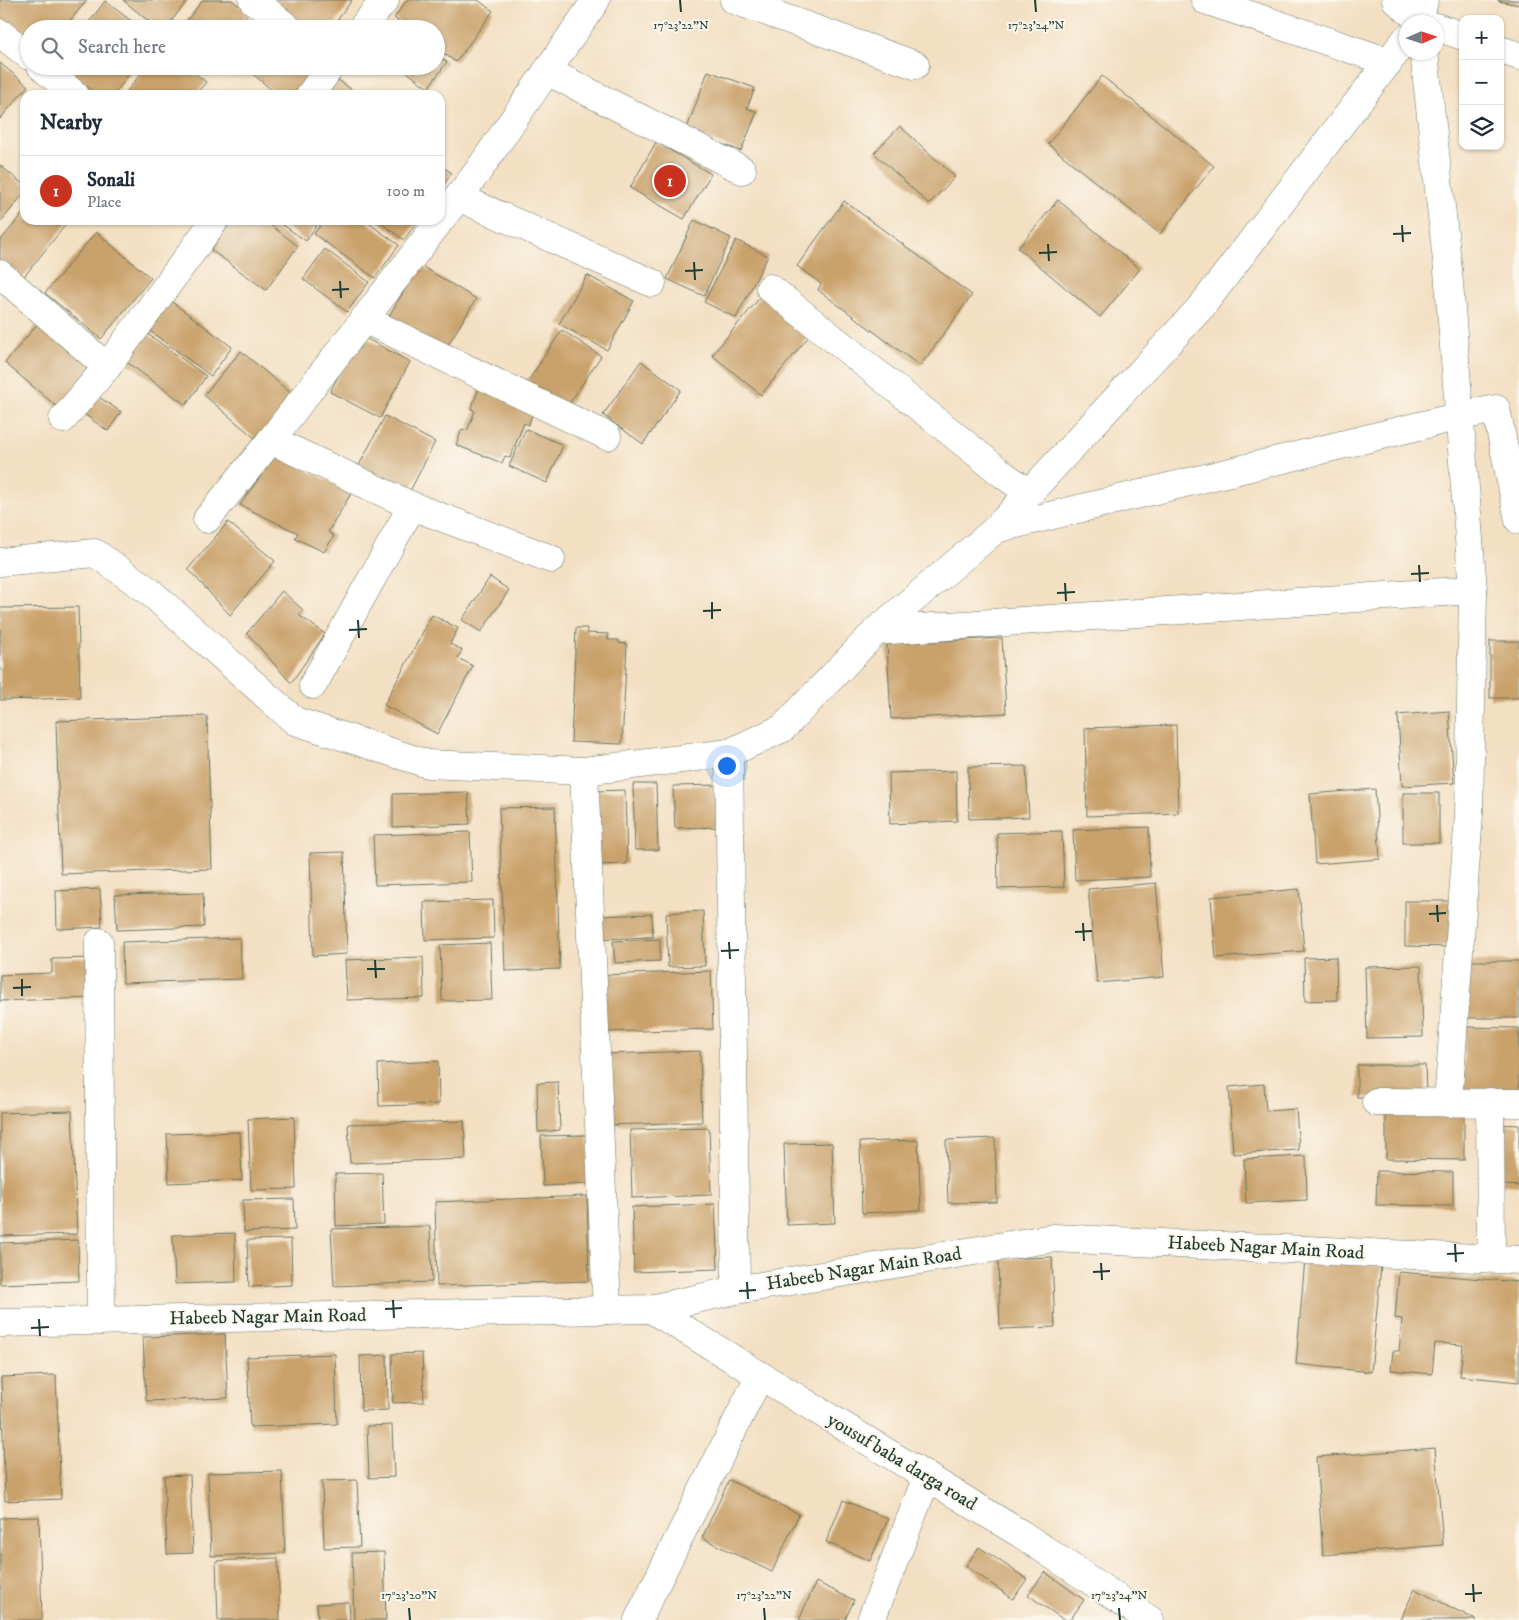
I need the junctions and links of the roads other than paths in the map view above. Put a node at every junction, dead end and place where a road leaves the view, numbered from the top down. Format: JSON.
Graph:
{"nodes":[{"id":1,"x":253,"y":0,"type":"edge"},
{"id":2,"x":385,"y":0,"type":"edge"},
{"id":3,"x":596,"y":0,"type":"edge"},
{"id":4,"x":734,"y":0,"type":"edge"},
{"id":5,"x":1205,"y":0,"type":"edge"},
{"id":6,"x":1396,"y":0,"type":"edge"},
{"id":7,"x":1413,"y":15,"type":"edge"},
{"id":8,"x":278,"y":20,"type":"edge"},
{"id":9,"x":369,"y":20,"type":"edge"},
{"id":10,"x":1444,"y":30,"type":"edge"},
{"id":11,"x":0,"y":33,"type":"edge"},
{"id":12,"x":1459,"y":35,"type":"edge"},
{"id":13,"x":20,"y":49,"type":"edge"},
{"id":14,"x":1399,"y":50,"type":"edge"},
{"id":15,"x":1504,"y":51,"type":"edge"},
{"id":16,"x":1519,"y":56,"type":"edge"},
{"id":17,"x":1425,"y":60,"type":"edge"},
{"id":18,"x":1389,"y":62,"type":"junction"},
{"id":19,"x":915,"y":65,"type":"dead end"},
{"id":20,"x":547,"y":71,"type":"junction"},
{"id":21,"x":52,"y":75,"type":"edge"},
{"id":22,"x":324,"y":75,"type":"edge"},
{"id":23,"x":70,"y":90,"type":"edge"},
{"id":24,"x":314,"y":90,"type":"edge"},
{"id":25,"x":742,"y":170,"type":"dead end"},
{"id":26,"x":458,"y":197,"type":"junction"},
{"id":27,"x":445,"y":214,"type":"edge"},
{"id":28,"x":211,"y":225,"type":"edge"},
{"id":29,"x":436,"y":225,"type":"edge"},
{"id":30,"x":0,"y":274,"type":"edge"},
{"id":31,"x":652,"y":283,"type":"dead end"},
{"id":32,"x":770,"y":288,"type":"dead end"},
{"id":33,"x":364,"y":319,"type":"junction"},
{"id":34,"x":107,"y":366,"type":"junction"},
{"id":35,"x":1507,"y":407,"type":"edge"},
{"id":36,"x":1460,"y":416,"type":"junction"},
{"id":37,"x":63,"y":418,"type":"dead end"},
{"id":38,"x":607,"y":436,"type":"dead end"},
{"id":39,"x":271,"y":440,"type":"junction"},
{"id":40,"x":1030,"y":493,"type":"junction"},
{"id":41,"x":412,"y":506,"type":"junction"},
{"id":42,"x":207,"y":519,"type":"dead end"},
{"id":43,"x":1519,"y":520,"type":"edge"},
{"id":44,"x":996,"y":529,"type":"junction"},
{"id":45,"x":1,"y":558,"type":"edge"},
{"id":46,"x":551,"y":559,"type":"dead end"},
{"id":47,"x":1473,"y":590,"type":"junction"},
{"id":48,"x":876,"y":631,"type":"junction"},
{"id":49,"x":313,"y":685,"type":"dead end"},
{"id":50,"x":729,"y":753,"type":"junction"},
{"id":51,"x":584,"y":771,"type":"junction"},
{"id":52,"x":99,"y":942,"type":"dead end"},
{"id":53,"x":1376,"y":1102,"type":"dead end"},
{"id":54,"x":1490,"y":1102,"type":"junction"},
{"id":55,"x":1448,"y":1103,"type":"junction"},
{"id":56,"x":1519,"y":1103,"type":"edge"},
{"id":57,"x":1491,"y":1258,"type":"junction"},
{"id":58,"x":1519,"y":1260,"type":"edge"},
{"id":59,"x":736,"y":1290,"type":"junction"},
{"id":60,"x":651,"y":1309,"type":"junction"},
{"id":61,"x":607,"y":1310,"type":"junction"},
{"id":62,"x":101,"y":1321,"type":"junction"},
{"id":63,"x":0,"y":1323,"type":"edge"},
{"id":64,"x":760,"y":1375,"type":"junction"},
{"id":65,"x":927,"y":1477,"type":"junction"},
{"id":66,"x":638,"y":1620,"type":"edge"},
{"id":67,"x":870,"y":1620,"type":"edge"},
{"id":68,"x":1150,"y":1620,"type":"edge"}],
"edges":[{"from":1,"to":8,"type":"street"},
{"from":2,"to":9,"type":"street"},
{"from":3,"to":20,"type":"street"},
{"from":4,"to":19,"type":"street"},
{"from":5,"to":18,"type":"street"},
{"from":6,"to":7,"type":"street"},
{"from":10,"to":12,"type":"street"},
{"from":11,"to":13,"type":"street"},
{"from":14,"to":18,"type":"street"},
{"from":15,"to":16,"type":"street"},
{"from":17,"to":36,"type":"street"},
{"from":18,"to":40,"type":"street"},
{"from":20,"to":25,"type":"street"},
{"from":20,"to":26,"type":"street"},
{"from":21,"to":23,"type":"street"},
{"from":22,"to":24,"type":"street"},
{"from":26,"to":27,"type":"street"},
{"from":26,"to":31,"type":"street"},
{"from":28,"to":34,"type":"street"},
{"from":29,"to":33,"type":"street"},
{"from":30,"to":34,"type":"street"},
{"from":32,"to":40,"type":"street"},
{"from":33,"to":38,"type":"street"},
{"from":33,"to":39,"type":"street"},
{"from":34,"to":37,"type":"street"},
{"from":35,"to":36,"type":"street"},
{"from":35,"to":43,"type":"street"},
{"from":36,"to":44,"type":"street"},
{"from":36,"to":47,"type":"street"},
{"from":39,"to":41,"type":"street"},
{"from":39,"to":42,"type":"street"},
{"from":40,"to":44,"type":"street"},
{"from":41,"to":46,"type":"street"},
{"from":41,"to":49,"type":"street"},
{"from":44,"to":48,"type":"street"},
{"from":45,"to":51,"type":"street"},
{"from":47,"to":48,"type":"street"},
{"from":47,"to":55,"type":"street"},
{"from":48,"to":50,"type":"street"},
{"from":50,"to":51,"type":"street"},
{"from":50,"to":59,"type":"street"},
{"from":51,"to":61,"type":"street"},
{"from":52,"to":62,"type":"street"},
{"from":53,"to":55,"type":"street"},
{"from":54,"to":55,"type":"street"},
{"from":54,"to":56,"type":"street"},
{"from":54,"to":57,"type":"street"},
{"from":57,"to":58,"type":"street","name":"Habeeb Nagar Main Road"},
{"from":57,"to":59,"type":"street","name":"Habeeb Nagar Main Road"},
{"from":59,"to":60,"type":"street","name":"Habeeb Nagar Main Road"},
{"from":60,"to":61,"type":"street","name":"Habeeb Nagar Main Road"},
{"from":60,"to":64,"type":"street","name":"yousuf baba darga road"},
{"from":61,"to":62,"type":"street","name":"Habeeb Nagar Main Road"},
{"from":62,"to":63,"type":"street","name":"Habeeb Nagar Main Road"},
{"from":64,"to":65,"type":"street","name":"yousuf baba darga road"},
{"from":64,"to":66,"type":"street"},
{"from":65,"to":67,"type":"street"},
{"from":65,"to":68,"type":"street","name":"yousuf baba darga road"}]}
